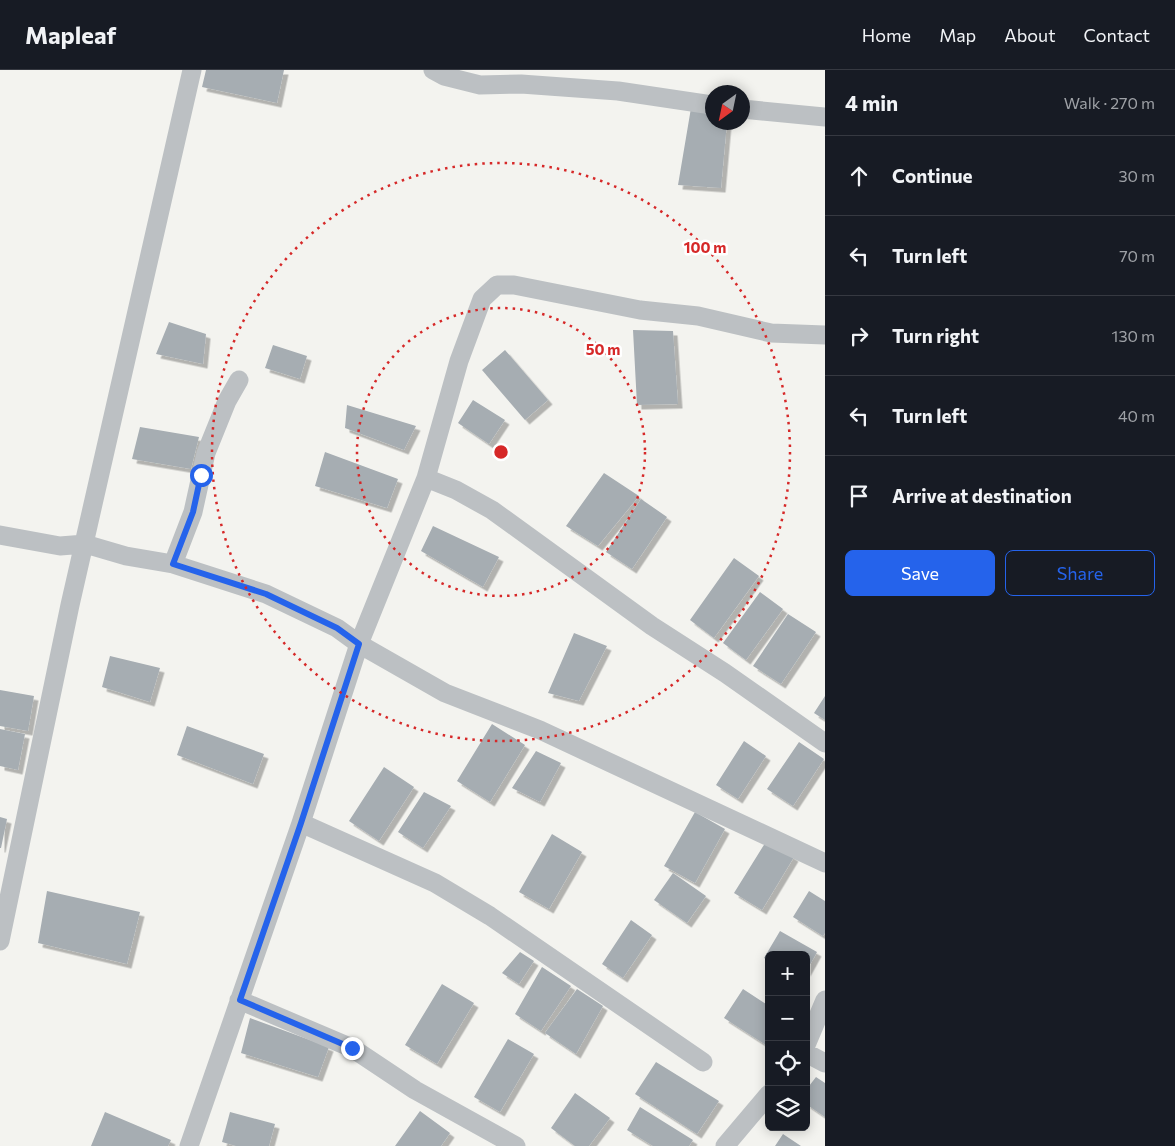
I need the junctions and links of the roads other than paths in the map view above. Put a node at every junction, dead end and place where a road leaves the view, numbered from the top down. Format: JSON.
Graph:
{"nodes":[{"id":1,"x":192,"y":70,"type":"edge"},
{"id":2,"x":433,"y":70,"type":"edge"},
{"id":3,"x":705,"y":104,"type":"edge"},
{"id":4,"x":750,"y":110,"type":"edge"},
{"id":5,"x":825,"y":117,"type":"edge"},
{"id":6,"x":825,"y":335,"type":"edge"},
{"id":7,"x":239,"y":380,"type":"dead end"},
{"id":8,"x":426,"y":478,"type":"junction"},
{"id":9,"x":0,"y":535,"type":"edge"},
{"id":10,"x":85,"y":544,"type":"junction"},
{"id":11,"x":173,"y":564,"type":"junction"},
{"id":12,"x":359,"y":644,"type":"junction"},
{"id":13,"x":825,"y":743,"type":"edge"},
{"id":14,"x":301,"y":823,"type":"junction"},
{"id":15,"x":825,"y":863,"type":"edge"},
{"id":16,"x":0,"y":941,"type":"edge"},
{"id":17,"x":240,"y":1000,"type":"junction"},
{"id":18,"x":825,"y":1000,"type":"edge"},
{"id":19,"x":808,"y":1041,"type":"edge"},
{"id":20,"x":810,"y":1055,"type":"edge"},
{"id":21,"x":703,"y":1062,"type":"dead end"},
{"id":22,"x":825,"y":1063,"type":"edge"},
{"id":23,"x":765,"y":1099,"type":"edge"},
{"id":24,"x":189,"y":1146,"type":"edge"},
{"id":25,"x":516,"y":1146,"type":"edge"},
{"id":26,"x":725,"y":1146,"type":"edge"}],
"edges":[{"from":1,"to":10,"type":"street"},
{"from":2,"to":3,"type":"street"},
{"from":4,"to":5,"type":"street"},
{"from":6,"to":8,"type":"street"},
{"from":7,"to":11,"type":"street"},
{"from":8,"to":12,"type":"street"},
{"from":8,"to":13,"type":"street"},
{"from":9,"to":10,"type":"street"},
{"from":10,"to":11,"type":"street"},
{"from":10,"to":16,"type":"street"},
{"from":11,"to":12,"type":"street"},
{"from":12,"to":14,"type":"street"},
{"from":12,"to":15,"type":"street"},
{"from":14,"to":17,"type":"street"},
{"from":14,"to":21,"type":"street"},
{"from":17,"to":24,"type":"street"},
{"from":17,"to":25,"type":"street"},
{"from":18,"to":19,"type":"street"},
{"from":20,"to":22,"type":"street"},
{"from":23,"to":26,"type":"street"}]}
